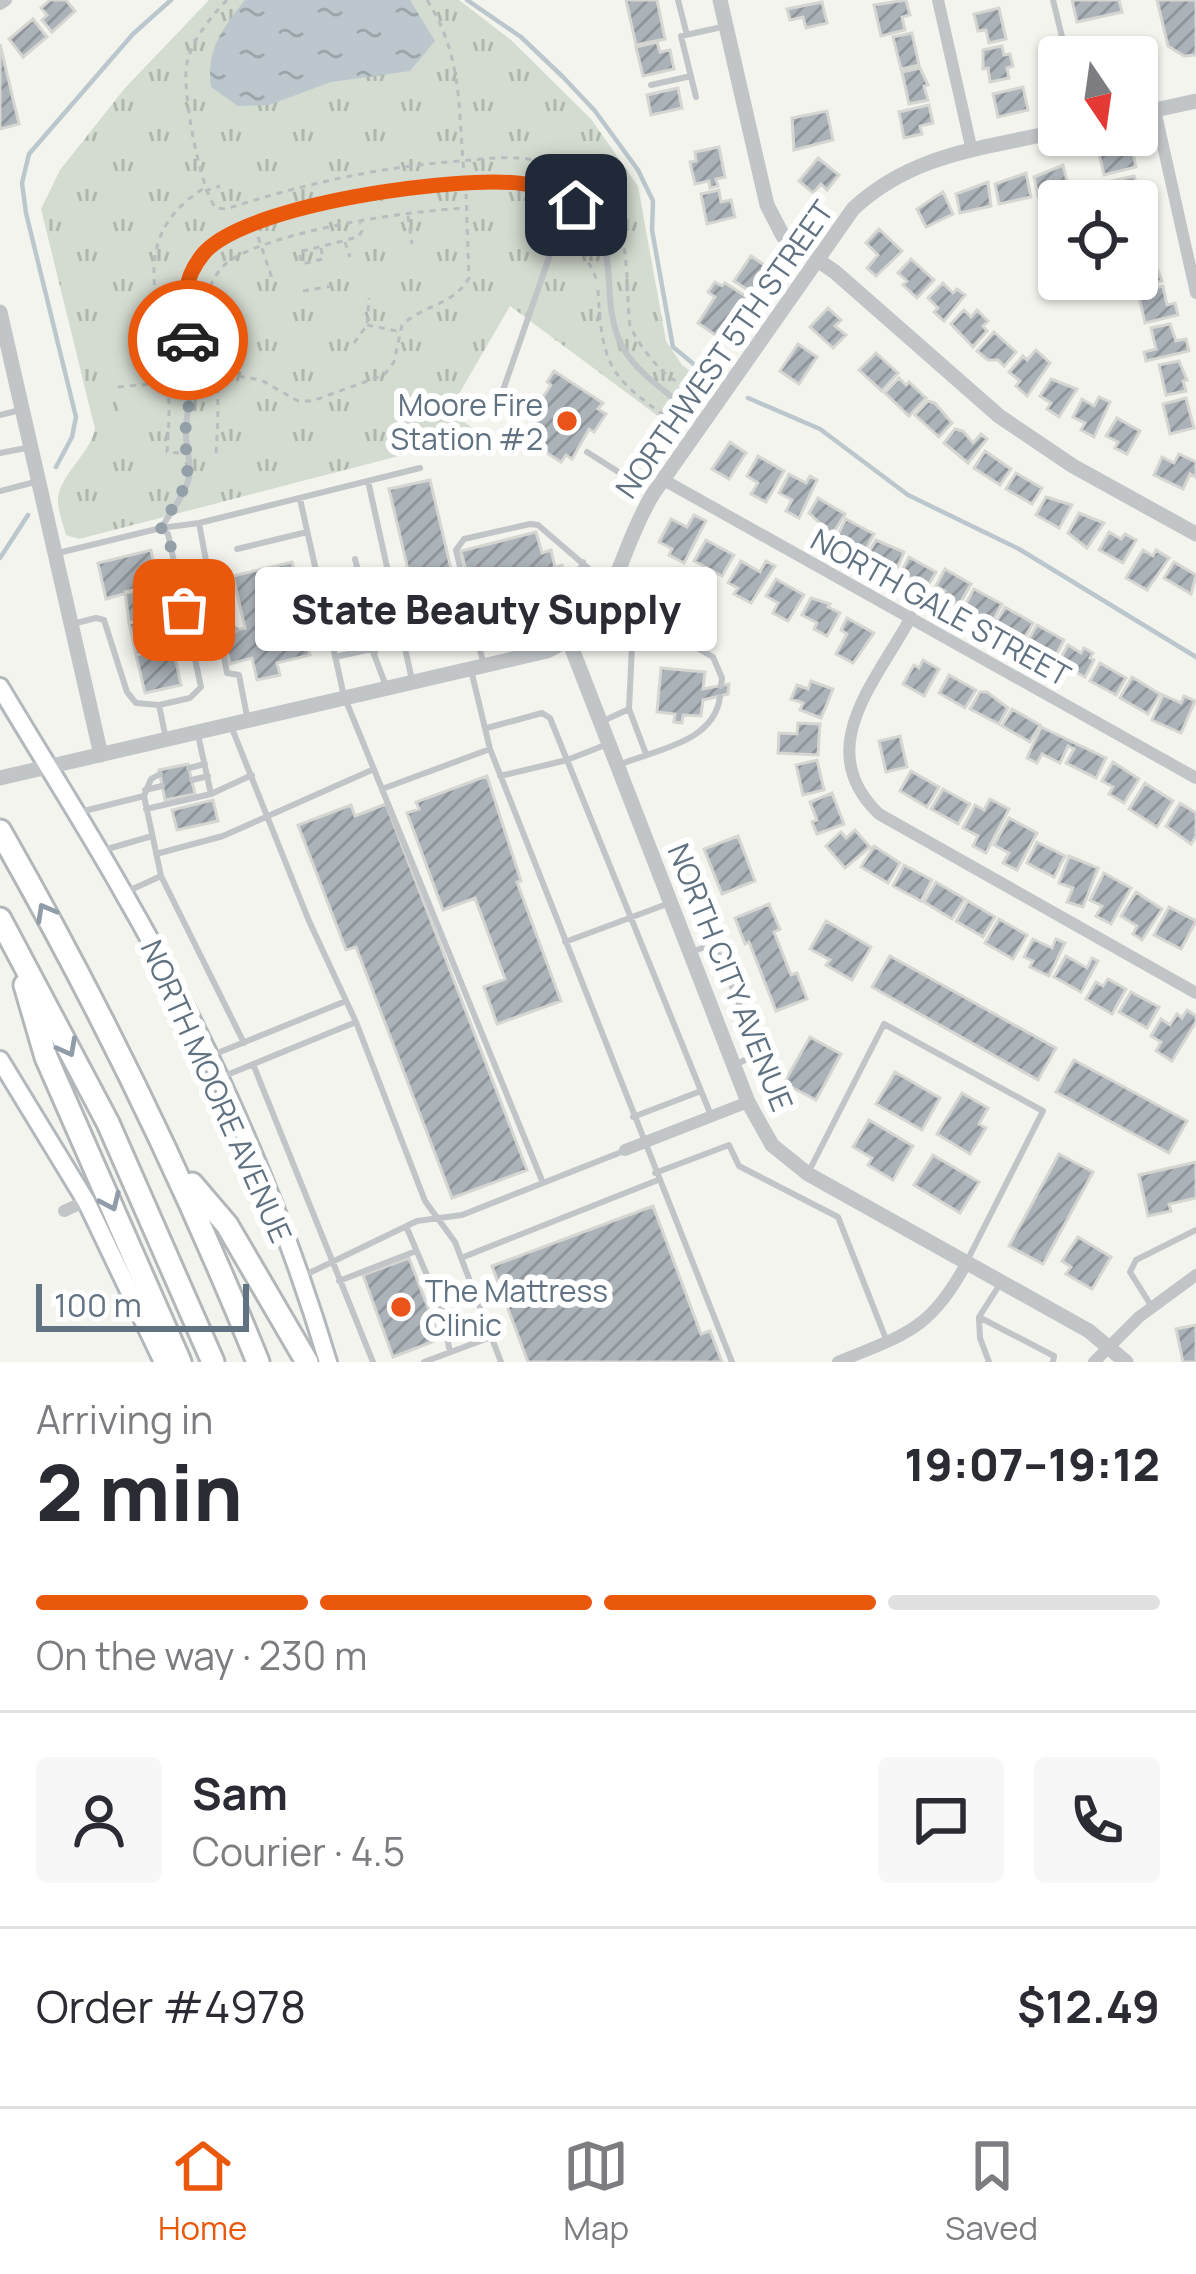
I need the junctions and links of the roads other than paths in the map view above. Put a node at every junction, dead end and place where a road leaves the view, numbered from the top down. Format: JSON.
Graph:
{"nodes":[{"id":1,"x":678,"y":0,"type":"edge"},
{"id":2,"x":720,"y":0,"type":"edge"},
{"id":3,"x":938,"y":0,"type":"edge"},
{"id":4,"x":1053,"y":0,"type":"edge"},
{"id":5,"x":726,"y":26,"type":"junction"},
{"id":6,"x":687,"y":35,"type":"junction"},
{"id":7,"x":1061,"y":36,"type":"edge"},
{"id":8,"x":691,"y":76,"type":"junction"},
{"id":9,"x":650,"y":85,"type":"dead end"},
{"id":10,"x":696,"y":98,"type":"dead end"},
{"id":11,"x":1196,"y":101,"type":"edge"},
{"id":12,"x":1158,"y":109,"type":"edge"},
{"id":13,"x":1158,"y":123,"type":"edge"},
{"id":14,"x":1038,"y":136,"type":"edge"},
{"id":15,"x":973,"y":151,"type":"junction"},
{"id":16,"x":576,"y":205,"type":"junction"},
{"id":17,"x":816,"y":259,"type":"junction"},
{"id":18,"x":1196,"y":293,"type":"edge"},
{"id":19,"x":0,"y":312,"type":"edge"},
{"id":20,"x":6,"y":364,"type":"edge"},
{"id":21,"x":22,"y":410,"type":"junction"},
{"id":22,"x":0,"y":415,"type":"edge"},
{"id":23,"x":532,"y":418,"type":"dead end"},
{"id":24,"x":703,"y":421,"type":"junction"},
{"id":25,"x":31,"y":447,"type":"junction"},
{"id":26,"x":587,"y":452,"type":"dead end"},
{"id":27,"x":0,"y":453,"type":"edge"},
{"id":28,"x":420,"y":468,"type":"dead end"},
{"id":29,"x":368,"y":482,"type":"junction"},
{"id":30,"x":39,"y":485,"type":"junction"},
{"id":31,"x":658,"y":486,"type":"junction"},
{"id":32,"x":0,"y":491,"type":"edge"},
{"id":33,"x":300,"y":498,"type":"junction"},
{"id":34,"x":199,"y":524,"type":"junction"},
{"id":35,"x":161,"y":528,"type":"junction"},
{"id":36,"x":307,"y":532,"type":"junction"},
{"id":37,"x":1196,"y":534,"type":"edge"},
{"id":38,"x":237,"y":549,"type":"dead end"},
{"id":39,"x":55,"y":554,"type":"junction"},
{"id":40,"x":356,"y":560,"type":"dead end"},
{"id":41,"x":583,"y":562,"type":"junction"},
{"id":42,"x":611,"y":588,"type":"junction"},
{"id":43,"x":598,"y":613,"type":"junction"},
{"id":44,"x":911,"y":617,"type":"junction"},
{"id":45,"x":219,"y":619,"type":"junction"},
{"id":46,"x":72,"y":624,"type":"junction"},
{"id":47,"x":633,"y":624,"type":"junction"},
{"id":48,"x":236,"y":630,"type":"dead end"},
{"id":49,"x":569,"y":641,"type":"junction"},
{"id":50,"x":478,"y":643,"type":"junction"},
{"id":51,"x":375,"y":652,"type":"junction"},
{"id":52,"x":335,"y":657,"type":"junction"},
{"id":53,"x":244,"y":660,"type":"dead end"},
{"id":54,"x":477,"y":666,"type":"junction"},
{"id":55,"x":238,"y":675,"type":"junction"},
{"id":56,"x":412,"y":680,"type":"junction"},
{"id":57,"x":386,"y":686,"type":"junction"},
{"id":58,"x":721,"y":686,"type":"dead end"},
{"id":59,"x":0,"y":688,"type":"edge"},
{"id":60,"x":344,"y":696,"type":"junction"},
{"id":61,"x":720,"y":697,"type":"dead end"},
{"id":62,"x":159,"y":705,"type":"junction"},
{"id":63,"x":629,"y":709,"type":"junction"},
{"id":64,"x":248,"y":719,"type":"junction"},
{"id":65,"x":600,"y":722,"type":"junction"},
{"id":66,"x":230,"y":724,"type":"junction"},
{"id":67,"x":487,"y":728,"type":"junction"},
{"id":68,"x":197,"y":731,"type":"junction"},
{"id":69,"x":166,"y":739,"type":"junction"},
{"id":70,"x":609,"y":743,"type":"junction"},
{"id":71,"x":490,"y":749,"type":"junction"},
{"id":72,"x":101,"y":754,"type":"junction"},
{"id":73,"x":646,"y":754,"type":"junction"},
{"id":74,"x":567,"y":760,"type":"junction"},
{"id":75,"x":206,"y":764,"type":"junction"},
{"id":76,"x":617,"y":765,"type":"junction"},
{"id":77,"x":48,"y":767,"type":"junction"},
{"id":78,"x":190,"y":768,"type":"dead end"},
{"id":79,"x":374,"y":769,"type":"junction"},
{"id":80,"x":160,"y":774,"type":"dead end"},
{"id":81,"x":208,"y":776,"type":"junction"},
{"id":82,"x":251,"y":776,"type":"junction"},
{"id":83,"x":500,"y":776,"type":"junction"},
{"id":84,"x":0,"y":778,"type":"edge"},
{"id":85,"x":1196,"y":778,"type":"edge"},
{"id":86,"x":192,"y":780,"type":"dead end"},
{"id":87,"x":162,"y":786,"type":"dead end"},
{"id":88,"x":382,"y":789,"type":"junction"},
{"id":89,"x":144,"y":794,"type":"junction"},
{"id":90,"x":212,"y":794,"type":"junction"},
{"id":91,"x":146,"y":809,"type":"junction"},
{"id":92,"x":76,"y":813,"type":"junction"},
{"id":93,"x":267,"y":816,"type":"junction"},
{"id":94,"x":0,"y":831,"type":"edge"},
{"id":95,"x":152,"y":836,"type":"junction"},
{"id":96,"x":99,"y":851,"type":"junction"},
{"id":97,"x":156,"y":854,"type":"junction"},
{"id":98,"x":161,"y":876,"type":"junction"},
{"id":99,"x":124,"y":893,"type":"junction"},
{"id":100,"x":671,"y":902,"type":"junction"},
{"id":101,"x":0,"y":919,"type":"edge"},
{"id":102,"x":631,"y":919,"type":"junction"},
{"id":103,"x":565,"y":942,"type":"junction"},
{"id":104,"x":14,"y":944,"type":"junction"},
{"id":105,"x":691,"y":952,"type":"junction"},
{"id":106,"x":1196,"y":993,"type":"edge"},
{"id":107,"x":346,"y":1001,"type":"junction"},
{"id":108,"x":356,"y":1022,"type":"junction"},
{"id":109,"x":244,"y":1042,"type":"junction"},
{"id":110,"x":208,"y":1057,"type":"junction"},
{"id":111,"x":0,"y":1060,"type":"edge"},
{"id":112,"x":253,"y":1064,"type":"junction"},
{"id":113,"x":734,"y":1065,"type":"junction"},
{"id":114,"x":218,"y":1078,"type":"junction"},
{"id":115,"x":701,"y":1090,"type":"junction"},
{"id":116,"x":748,"y":1102,"type":"junction"},
{"id":117,"x":712,"y":1117,"type":"junction"},
{"id":118,"x":633,"y":1118,"type":"junction"},
{"id":119,"x":643,"y":1144,"type":"junction"},
{"id":120,"x":625,"y":1150,"type":"joint"},
{"id":121,"x":176,"y":1165,"type":"junction"},
{"id":122,"x":808,"y":1174,"type":"junction"},
{"id":123,"x":656,"y":1176,"type":"junction"},
{"id":124,"x":543,"y":1183,"type":"junction"},
{"id":125,"x":86,"y":1201,"type":"junction"},
{"id":126,"x":64,"y":1210,"type":"dead end"},
{"id":127,"x":440,"y":1221,"type":"junction"},
{"id":128,"x":406,"y":1226,"type":"junction"},
{"id":129,"x":1196,"y":1230,"type":"edge"},
{"id":130,"x":416,"y":1251,"type":"junction"},
{"id":131,"x":461,"y":1258,"type":"junction"},
{"id":132,"x":967,"y":1262,"type":"junction"},
{"id":133,"x":333,"y":1265,"type":"junction"},
{"id":134,"x":1196,"y":1275,"type":"edge"},
{"id":135,"x":300,"y":1277,"type":"junction"},
{"id":136,"x":1002,"y":1280,"type":"junction"},
{"id":137,"x":339,"y":1281,"type":"junction"},
{"id":138,"x":1152,"y":1306,"type":"junction"},
{"id":139,"x":979,"y":1317,"type":"junction"},
{"id":140,"x":490,"y":1337,"type":"junction"},
{"id":141,"x":887,"y":1342,"type":"junction"},
{"id":142,"x":1110,"y":1346,"type":"junction"},
{"id":143,"x":450,"y":1352,"type":"junction"},
{"id":144,"x":164,"y":1362,"type":"edge"},
{"id":145,"x":180,"y":1362,"type":"edge"},
{"id":146,"x":213,"y":1362,"type":"edge"},
{"id":147,"x":258,"y":1362,"type":"edge"},
{"id":148,"x":307,"y":1362,"type":"edge"},
{"id":149,"x":328,"y":1362,"type":"edge"},
{"id":150,"x":374,"y":1362,"type":"edge"},
{"id":151,"x":424,"y":1362,"type":"edge"},
{"id":152,"x":501,"y":1362,"type":"edge"},
{"id":153,"x":731,"y":1362,"type":"edge"},
{"id":154,"x":838,"y":1362,"type":"edge"},
{"id":155,"x":989,"y":1362,"type":"edge"},
{"id":156,"x":1053,"y":1362,"type":"edge"},
{"id":157,"x":1094,"y":1362,"type":"edge"},
{"id":158,"x":1126,"y":1362,"type":"edge"}],
"edges":[{"from":1,"to":6,"type":"lane"},
{"from":2,"to":5,"type":"street"},
{"from":3,"to":15,"type":"street"},
{"from":4,"to":7,"type":"lane"},
{"from":5,"to":6,"type":"lane"},
{"from":5,"to":17,"type":"street"},
{"from":6,"to":8,"type":"lane"},
{"from":8,"to":9,"type":"lane"},
{"from":8,"to":10,"type":"lane"},
{"from":11,"to":12,"type":"street"},
{"from":13,"to":18,"type":"street"},
{"from":14,"to":15,"type":"street","name":"NORTHWEST 5TH STREET"},
{"from":15,"to":17,"type":"street","name":"NORTHWEST 5TH STREET"},
{"from":16,"to":23,"type":"lane"},
{"from":16,"to":24,"type":"lane"},
{"from":16,"to":35,"type":"lane"},
{"from":17,"to":24,"type":"street","name":"NORTHWEST 5TH STREET"},
{"from":17,"to":37,"type":"street"},
{"from":19,"to":20,"type":"street"},
{"from":20,"to":21,"type":"street"},
{"from":21,"to":22,"type":"lane"},
{"from":21,"to":25,"type":"street"},
{"from":24,"to":31,"type":"street","name":"NORTHWEST 5TH STREET"},
{"from":25,"to":27,"type":"lane"},
{"from":25,"to":30,"type":"street"},
{"from":26,"to":31,"type":"lane"},
{"from":28,"to":29,"type":"lane"},
{"from":29,"to":33,"type":"lane"},
{"from":29,"to":56,"type":"lane"},
{"from":30,"to":32,"type":"lane"},
{"from":30,"to":39,"type":"street"},
{"from":31,"to":42,"type":"street","name":"NORTHWEST 5TH STREET"},
{"from":31,"to":44,"type":"street","name":"NORTH GALE STREET"},
{"from":33,"to":34,"type":"lane"},
{"from":33,"to":36,"type":"lane"},
{"from":34,"to":35,"type":"lane"},
{"from":34,"to":45,"type":"lane"},
{"from":35,"to":39,"type":"lane"},
{"from":35,"to":62,"type":"lane"},
{"from":36,"to":38,"type":"lane"},
{"from":36,"to":52,"type":"lane"},
{"from":39,"to":46,"type":"street"},
{"from":40,"to":51,"type":"lane"},
{"from":41,"to":42,"type":"lane"},
{"from":41,"to":50,"type":"lane"},
{"from":41,"to":50,"type":"lane"},
{"from":42,"to":43,"type":"street","name":"NORTHWEST 5TH STREET"},
{"from":43,"to":47,"type":"lane"},
{"from":43,"to":49,"type":"street","name":"NORTHWEST 5TH STREET"},
{"from":44,"to":85,"type":"street","name":"NORTH GALE STREET"},
{"from":44,"to":106,"type":"street"},
{"from":45,"to":48,"type":"lane"},
{"from":45,"to":55,"type":"lane"},
{"from":46,"to":62,"type":"lane"},
{"from":46,"to":72,"type":"street"},
{"from":47,"to":58,"type":"lane"},
{"from":47,"to":63,"type":"lane"},
{"from":49,"to":54,"type":"street","name":"NORTHWEST 5TH STREET"},
{"from":49,"to":65,"type":"street","name":"NORTH CITY AVENUE"},
{"from":50,"to":54,"type":"lane"},
{"from":51,"to":52,"type":"lane"},
{"from":51,"to":57,"type":"lane"},
{"from":52,"to":60,"type":"lane"},
{"from":53,"to":55,"type":"lane"},
{"from":54,"to":56,"type":"street","name":"NORTHWEST 5TH STREET"},
{"from":54,"to":67,"type":"lane"},
{"from":55,"to":64,"type":"lane"},
{"from":56,"to":57,"type":"street","name":"NORTHWEST 5TH STREET"},
{"from":57,"to":60,"type":"street","name":"NORTHWEST 5TH STREET"},
{"from":59,"to":77,"type":"main road","name":"NORTH MOORE AVENUE"},
{"from":60,"to":64,"type":"street","name":"NORTHWEST 5TH STREET"},
{"from":60,"to":79,"type":"lane"},
{"from":61,"to":73,"type":"lane"},
{"from":62,"to":69,"type":"lane"},
{"from":63,"to":65,"type":"lane"},
{"from":63,"to":73,"type":"lane"},
{"from":64,"to":66,"type":"street","name":"NORTHWEST 5TH STREET"},
{"from":65,"to":70,"type":"street","name":"NORTH CITY AVENUE"},
{"from":66,"to":68,"type":"street","name":"NORTHWEST 5TH STREET"},
{"from":66,"to":82,"type":"lane"},
{"from":67,"to":71,"type":"lane"},
{"from":67,"to":74,"type":"lane"},
{"from":68,"to":69,"type":"street","name":"NORTHWEST 5TH STREET"},
{"from":68,"to":75,"type":"lane"},
{"from":69,"to":72,"type":"street","name":"NORTHWEST 5TH STREET"},
{"from":70,"to":74,"type":"lane"},
{"from":70,"to":76,"type":"street","name":"NORTH CITY AVENUE"},
{"from":71,"to":83,"type":"lane"},
{"from":71,"to":88,"type":"lane"},
{"from":72,"to":77,"type":"street","name":"NORTHWEST 5TH STREET"},
{"from":73,"to":76,"type":"lane"},
{"from":74,"to":83,"type":"lane"},
{"from":74,"to":102,"type":"lane"},
{"from":75,"to":78,"type":"lane"},
{"from":75,"to":81,"type":"lane"},
{"from":76,"to":100,"type":"street","name":"NORTH CITY AVENUE"},
{"from":77,"to":84,"type":"street","name":"NORTHWEST 5TH STREET"},
{"from":77,"to":92,"type":"main road","name":"NORTH MOORE AVENUE"},
{"from":79,"to":88,"type":"lane"},
{"from":79,"to":93,"type":"lane"},
{"from":80,"to":89,"type":"lane"},
{"from":81,"to":86,"type":"lane"},
{"from":81,"to":90,"type":"lane"},
{"from":82,"to":90,"type":"lane"},
{"from":82,"to":93,"type":"lane"},
{"from":83,"to":103,"type":"lane"},
{"from":87,"to":89,"type":"lane"},
{"from":88,"to":124,"type":"lane"},
{"from":89,"to":91,"type":"lane"},
{"from":89,"to":92,"type":"lane"},
{"from":90,"to":91,"type":"lane"},
{"from":91,"to":95,"type":"lane"},
{"from":92,"to":96,"type":"main road","name":"NORTH MOORE AVENUE"},
{"from":93,"to":97,"type":"lane"},
{"from":93,"to":107,"type":"lane"},
{"from":121,"to":94,"type":"highway","one_way":true},
{"from":95,"to":96,"type":"lane"},
{"from":95,"to":97,"type":"lane"},
{"from":96,"to":99,"type":"main road","name":"NORTH MOORE AVENUE"},
{"from":97,"to":98,"type":"lane"},
{"from":98,"to":99,"type":"lane"},
{"from":98,"to":109,"type":"lane"},
{"from":99,"to":110,"type":"main road","name":"NORTH MOORE AVENUE"},
{"from":100,"to":102,"type":"lane"},
{"from":100,"to":105,"type":"street","name":"NORTH CITY AVENUE"},
{"from":101,"to":104,"type":"highway"},
{"from":102,"to":103,"type":"lane"},
{"from":102,"to":115,"type":"lane"},
{"from":103,"to":118,"type":"lane"},
{"from":104,"to":145,"type":"highway","one_way":true},
{"from":104,"to":146,"type":"highway","one_way":true},
{"from":105,"to":113,"type":"street","name":"NORTH CITY AVENUE"},
{"from":105,"to":113,"type":"lane"},
{"from":107,"to":108,"type":"lane"},
{"from":107,"to":109,"type":"lane"},
{"from":108,"to":112,"type":"lane"},
{"from":108,"to":127,"type":"lane"},
{"from":109,"to":110,"type":"lane"},
{"from":110,"to":114,"type":"main road","name":"NORTH MOORE AVENUE"},
{"from":111,"to":125,"type":"main road"},
{"from":112,"to":114,"type":"lane"},
{"from":112,"to":133,"type":"lane"},
{"from":113,"to":116,"type":"street","name":"NORTH CITY AVENUE"},
{"from":114,"to":135,"type":"main road","name":"NORTH MOORE AVENUE"},
{"from":115,"to":117,"type":"lane"},
{"from":115,"to":118,"type":"lane"},
{"from":116,"to":117,"type":"street"},
{"from":116,"to":122,"type":"street","name":"NORTH CITY AVENUE"},
{"from":117,"to":119,"type":"street"},
{"from":118,"to":119,"type":"lane"},
{"from":119,"to":120,"type":"street"},
{"from":119,"to":123,"type":"lane"},
{"from":120,"to":124,"type":"lane"},
{"from":121,"to":147,"type":"highway"},
{"from":121,"to":148,"type":"highway"},
{"from":122,"to":132,"type":"street","name":"NORTH CITY AVENUE"},
{"from":122,"to":132,"type":"lane"},
{"from":123,"to":131,"type":"lane"},
{"from":123,"to":141,"type":"lane"},
{"from":123,"to":153,"type":"lane"},
{"from":124,"to":127,"type":"lane"},
{"from":125,"to":126,"type":"street"},
{"from":125,"to":144,"type":"main road"},
{"from":127,"to":128,"type":"lane"},
{"from":127,"to":131,"type":"lane"},
{"from":128,"to":130,"type":"lane"},
{"from":128,"to":133,"type":"lane"},
{"from":129,"to":138,"type":"lane"},
{"from":130,"to":137,"type":"lane"},
{"from":130,"to":143,"type":"lane"},
{"from":131,"to":140,"type":"lane"},
{"from":132,"to":136,"type":"street","name":"NORTH CITY AVENUE"},
{"from":132,"to":141,"type":"street"},
{"from":133,"to":135,"type":"lane"},
{"from":133,"to":137,"type":"lane"},
{"from":134,"to":138,"type":"street"},
{"from":135,"to":149,"type":"main road","name":"NORTH MOORE AVENUE"},
{"from":136,"to":139,"type":"lane"},
{"from":136,"to":142,"type":"street","name":"NORTH CITY AVENUE"},
{"from":137,"to":150,"type":"lane"},
{"from":138,"to":142,"type":"street"},
{"from":139,"to":155,"type":"lane"},
{"from":139,"to":156,"type":"lane"},
{"from":140,"to":143,"type":"lane"},
{"from":140,"to":152,"type":"lane"},
{"from":141,"to":154,"type":"street"},
{"from":142,"to":157,"type":"street"},
{"from":142,"to":158,"type":"street","name":"NORTH CITY AVENUE"},
{"from":143,"to":151,"type":"lane"}]}
